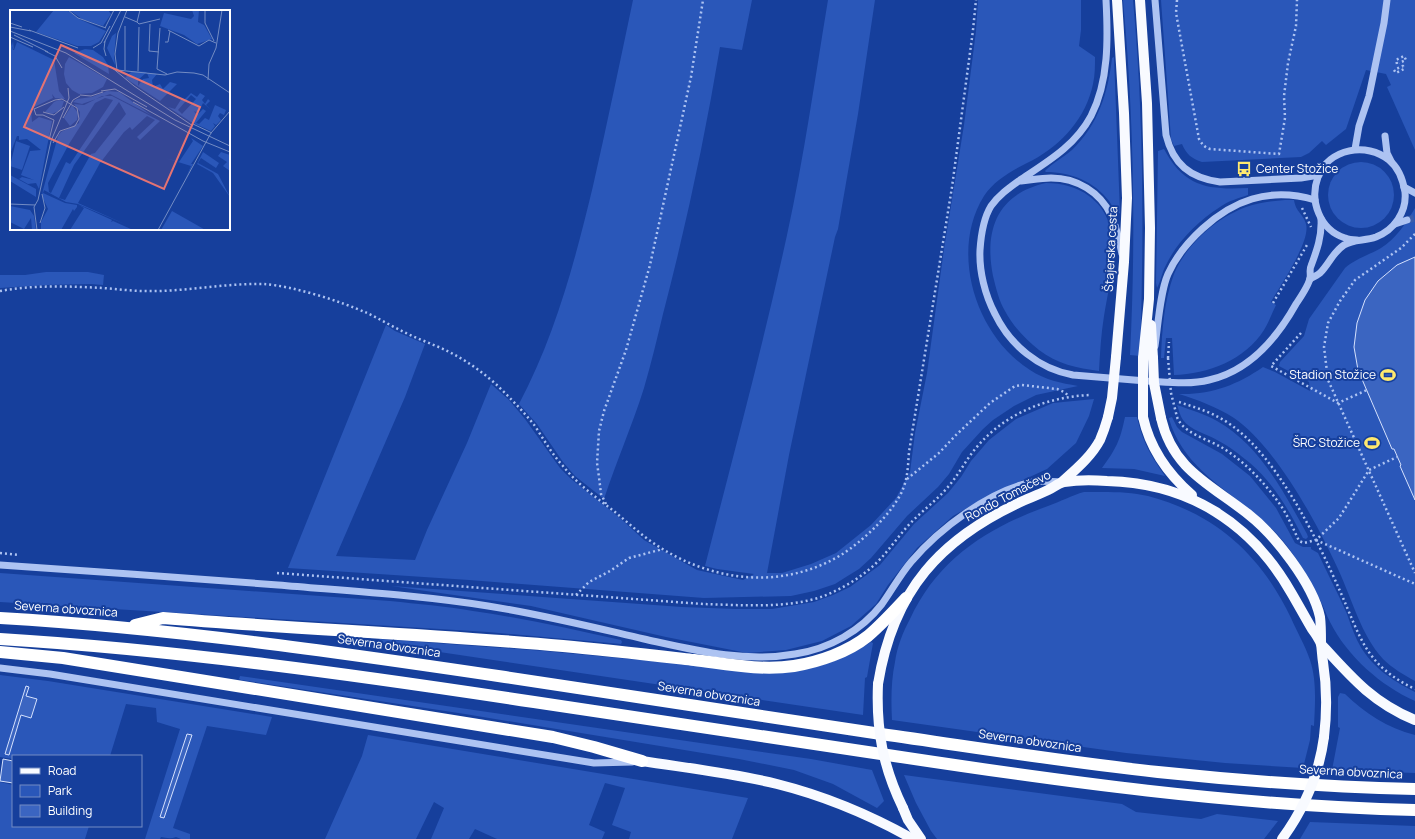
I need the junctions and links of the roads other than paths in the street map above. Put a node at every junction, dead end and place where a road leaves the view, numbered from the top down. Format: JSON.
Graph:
{"nodes":[{"id":1,"x":1106,"y":0,"type":"edge"},
{"id":2,"x":1117,"y":0,"type":"edge"},
{"id":3,"x":1140,"y":0,"type":"edge"},
{"id":4,"x":1155,"y":0,"type":"edge"},
{"id":5,"x":1387,"y":0,"type":"edge"},
{"id":6,"x":1385,"y":136,"type":"dead end"},
{"id":7,"x":1355,"y":150,"type":"junction"},
{"id":8,"x":1391,"y":161,"type":"junction"},
{"id":9,"x":1319,"y":175,"type":"junction"},
{"id":10,"x":1018,"y":181,"type":"junction"},
{"id":11,"x":1404,"y":187,"type":"junction"},
{"id":12,"x":1415,"y":193,"type":"edge"},
{"id":13,"x":1315,"y":200,"type":"junction"},
{"id":14,"x":1321,"y":219,"type":"junction"},
{"id":15,"x":1408,"y":220,"type":"tunnel mouth"},
{"id":16,"x":1395,"y":224,"type":"junction"},
{"id":17,"x":1357,"y":240,"type":"junction"},
{"id":18,"x":1124,"y":262,"type":"junction"},
{"id":19,"x":1310,"y":279,"type":"junction"},
{"id":20,"x":1149,"y":299,"type":"junction"},
{"id":21,"x":1154,"y":358,"type":"junction"},
{"id":22,"x":1062,"y":482,"type":"junction"},
{"id":23,"x":1200,"y":502,"type":"junction"},
{"id":24,"x":0,"y":565,"type":"edge"},
{"id":25,"x":906,"y":598,"type":"junction"},
{"id":26,"x":0,"y":618,"type":"edge"},
{"id":27,"x":125,"y":627,"type":"junction"},
{"id":28,"x":0,"y":639,"type":"edge"},
{"id":29,"x":1321,"y":644,"type":"junction"},
{"id":30,"x":0,"y":652,"type":"edge"},
{"id":31,"x":0,"y":668,"type":"edge"},
{"id":32,"x":1415,"y":720,"type":"edge"},
{"id":33,"x":642,"y":761,"type":"junction"},
{"id":34,"x":1415,"y":790,"type":"edge"},
{"id":35,"x":1415,"y":810,"type":"edge"},
{"id":36,"x":913,"y":839,"type":"edge"},
{"id":37,"x":921,"y":839,"type":"edge"},
{"id":38,"x":1282,"y":839,"type":"edge"}],
"edges":[{"from":1,"to":10,"type":"street"},
{"from":2,"to":18,"type":"main road","name":"Štajerska cesta"},
{"from":3,"to":20,"type":"main road"},
{"from":4,"to":9,"type":"street"},
{"from":5,"to":7,"type":"street"},
{"from":6,"to":8,"type":"street"},
{"from":7,"to":8,"type":"street"},
{"from":7,"to":9,"type":"street"},
{"from":8,"to":11,"type":"street"},
{"from":9,"to":13,"type":"street"},
{"from":10,"to":18,"type":"street"},
{"from":10,"to":19,"type":"street"},
{"from":11,"to":12,"type":"street"},
{"from":11,"to":16,"type":"street"},
{"from":13,"to":14,"type":"street"},
{"from":13,"to":21,"type":"street"},
{"from":14,"to":17,"type":"street"},
{"from":14,"to":19,"type":"street"},
{"from":15,"to":16,"type":"street"},
{"from":16,"to":17,"type":"street"},
{"from":17,"to":19,"type":"street"},
{"from":18,"to":22,"type":"main road","name":"Štajerska cesta","bridge":true},
{"from":20,"to":21,"type":"main road"},
{"from":20,"to":23,"type":"main road","bridge":true},
{"from":21,"to":29,"type":"main road","bridge":true},
{"from":22,"to":23,"type":"main road","name":"Rondo Tomačevo"},
{"from":22,"to":24,"type":"street"},
{"from":22,"to":25,"type":"main road","name":"Rondo Tomačevo"},
{"from":23,"to":29,"type":"main road","name":"Rondo Tomačevo"},
{"from":25,"to":27,"type":"highway"},
{"from":25,"to":37,"type":"main road","name":"Rondo Tomačevo","bridge":true},
{"from":26,"to":27,"type":"highway","name":"Severna obvoznica"},
{"from":27,"to":34,"type":"highway","name":"Severna obvoznica"},
{"from":28,"to":35,"type":"highway"},
{"from":29,"to":32,"type":"main road"},
{"from":29,"to":38,"type":"main road","name":"Rondo Tomačevo","bridge":true},
{"from":30,"to":33,"type":"highway"},
{"from":31,"to":33,"type":"street"},
{"from":33,"to":36,"type":"main road"}]}
